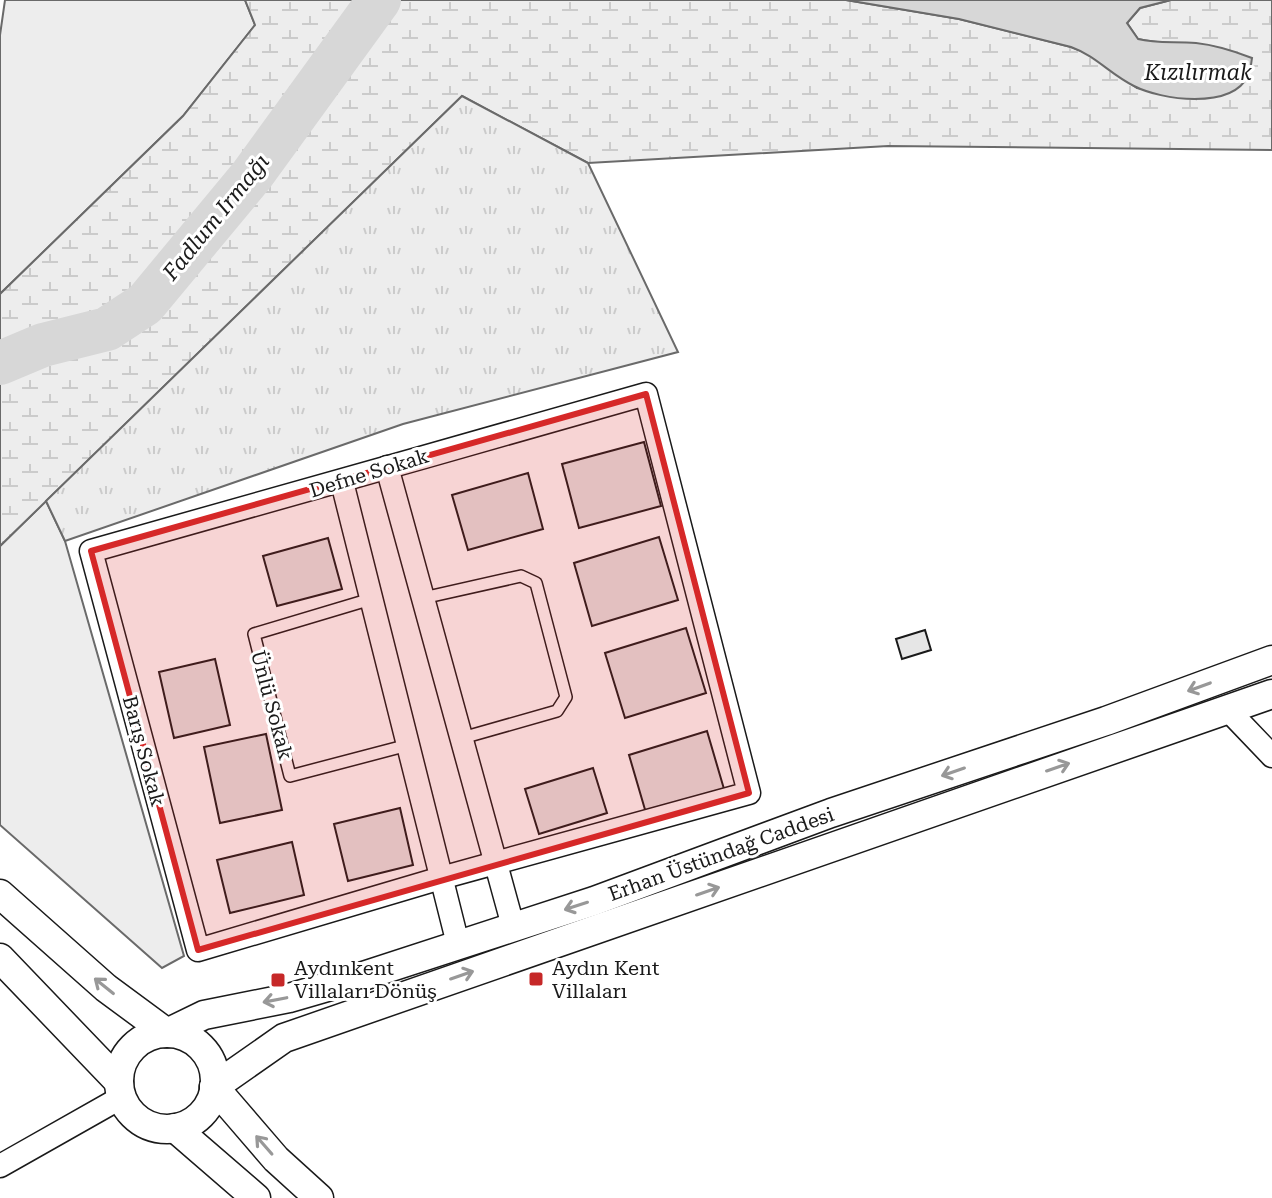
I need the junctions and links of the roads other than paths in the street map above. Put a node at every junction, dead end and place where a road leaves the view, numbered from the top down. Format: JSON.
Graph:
{"nodes":[{"id":1,"x":387,"y":467,"type":"junction"},
{"id":2,"x":342,"y":482,"type":"junction"},
{"id":3,"x":91,"y":551,"type":"joint"},
{"id":4,"x":423,"y":598,"type":"junction"},
{"id":5,"x":371,"y":599,"type":"junction"},
{"id":6,"x":1272,"y":660,"type":"edge"},
{"id":7,"x":1272,"y":694,"type":"edge"},
{"id":8,"x":1229,"y":711,"type":"junction"},
{"id":9,"x":462,"y":738,"type":"junction"},
{"id":10,"x":408,"y":745,"type":"junction"},
{"id":11,"x":1272,"y":756,"type":"edge"},
{"id":12,"x":496,"y":864,"type":"junction"},
{"id":13,"x":441,"y":878,"type":"junction"},
{"id":14,"x":0,"y":894,"type":"edge"},
{"id":15,"x":513,"y":926,"type":"junction"},
{"id":16,"x":458,"y":944,"type":"junction"},
{"id":17,"x":0,"y":958,"type":"edge"},
{"id":18,"x":167,"y":1033,"type":"junction"},
{"id":19,"x":214,"y":1087,"type":"junction"},
{"id":20,"x":120,"y":1090,"type":"junction"},
{"id":21,"x":175,"y":1128,"type":"junction"},
{"id":22,"x":0,"y":1166,"type":"edge"},
{"id":23,"x":256,"y":1198,"type":"edge"},
{"id":24,"x":319,"y":1198,"type":"edge"}],
"edges":[{"from":1,"to":2,"type":"street","name":"Defne Sokak"},
{"from":1,"to":4,"type":"street"},
{"from":1,"to":12,"type":"street","name":"Defne Sokak"},
{"from":2,"to":3,"type":"street","name":"Defne Sokak"},
{"from":2,"to":5,"type":"street"},
{"from":3,"to":13,"type":"street","name":"Barış Sokak"},
{"from":4,"to":9,"type":"street"},
{"from":4,"to":9,"type":"lane"},
{"from":5,"to":10,"type":"street"},
{"from":5,"to":10,"type":"lane","name":"Ünlü Sokak"},
{"from":6,"to":15,"type":"street","name":"Erhan Üstündağ Caddesi","one_way":true},
{"from":7,"to":8,"type":"street","name":"Erhan Üstündağ Caddesi"},
{"from":8,"to":11,"type":"street"},
{"from":19,"to":8,"type":"street","name":"Erhan Üstündağ Caddesi","one_way":true},
{"from":9,"to":12,"type":"street"},
{"from":10,"to":13,"type":"street"},
{"from":12,"to":13,"type":"street"},
{"from":12,"to":15,"type":"street"},
{"from":13,"to":16,"type":"street"},
{"from":18,"to":14,"type":"street","one_way":true},
{"from":15,"to":16,"type":"street","name":"Erhan Üstündağ Caddesi"},
{"from":16,"to":18,"type":"street","name":"Erhan Üstündağ Caddesi","one_way":true},
{"from":17,"to":20,"type":"street"},
{"from":18,"to":19,"type":"street"},
{"from":18,"to":20,"type":"street"},
{"from":19,"to":21,"type":"street"},
{"from":24,"to":19,"type":"street","one_way":true},
{"from":20,"to":21,"type":"street"},
{"from":20,"to":22,"type":"street"},
{"from":21,"to":23,"type":"street"}]}
